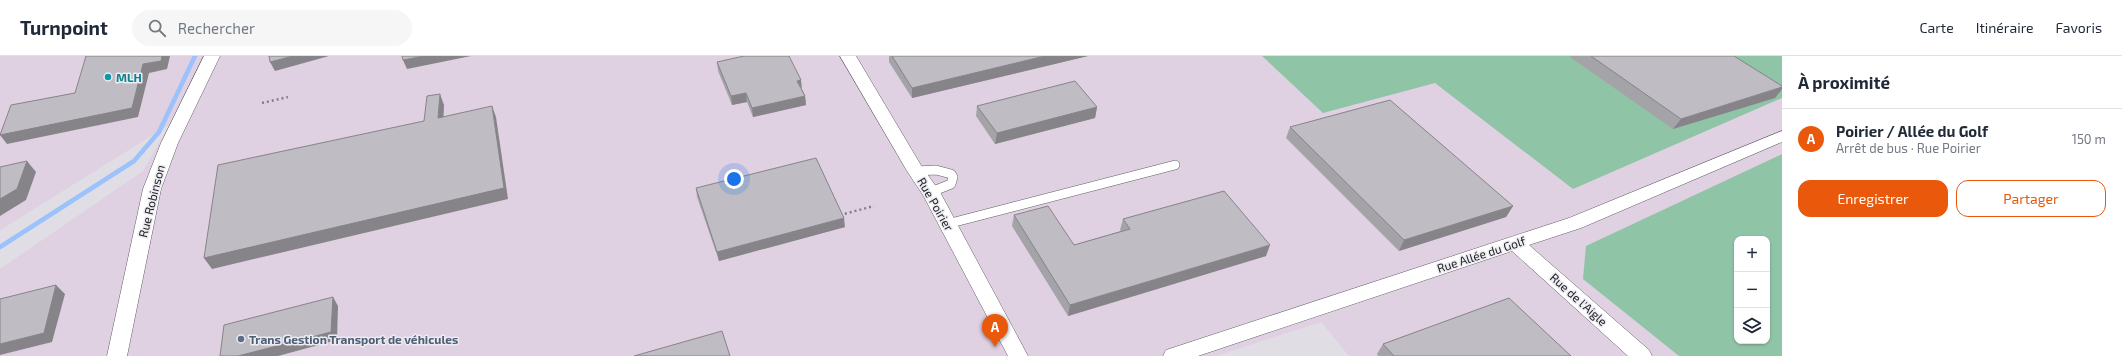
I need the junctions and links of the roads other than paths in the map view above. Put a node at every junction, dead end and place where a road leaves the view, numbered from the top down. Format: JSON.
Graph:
{"nodes":[{"id":1,"x":212,"y":56,"type":"edge"},
{"id":2,"x":848,"y":56,"type":"edge"},
{"id":3,"x":1782,"y":136,"type":"edge"},
{"id":4,"x":1175,"y":165,"type":"dead end"},
{"id":5,"x":916,"y":171,"type":"junction"},
{"id":6,"x":931,"y":192,"type":"junction"},
{"id":7,"x":947,"y":224,"type":"junction"},
{"id":8,"x":1515,"y":243,"type":"junction"},
{"id":9,"x":117,"y":356,"type":"edge"},
{"id":10,"x":1018,"y":356,"type":"edge"},
{"id":11,"x":1173,"y":356,"type":"edge"},
{"id":12,"x":1642,"y":356,"type":"edge"}],
"edges":[{"from":1,"to":9,"type":"street","name":"Rue Robinson"},
{"from":2,"to":5,"type":"street","name":"Rue Poirier"},
{"from":3,"to":8,"type":"street","name":"Rue Allée du Golf"},
{"from":4,"to":7,"type":"lane"},
{"from":5,"to":6,"type":"street","name":"Rue Poirier"},
{"from":5,"to":6,"type":"lane"},
{"from":6,"to":7,"type":"street","name":"Rue Poirier"},
{"from":7,"to":10,"type":"street","name":"Rue Poirier"},
{"from":8,"to":11,"type":"street","name":"Rue Allée du Golf"},
{"from":8,"to":12,"type":"street","name":"Rue de l'Aigle"}]}
